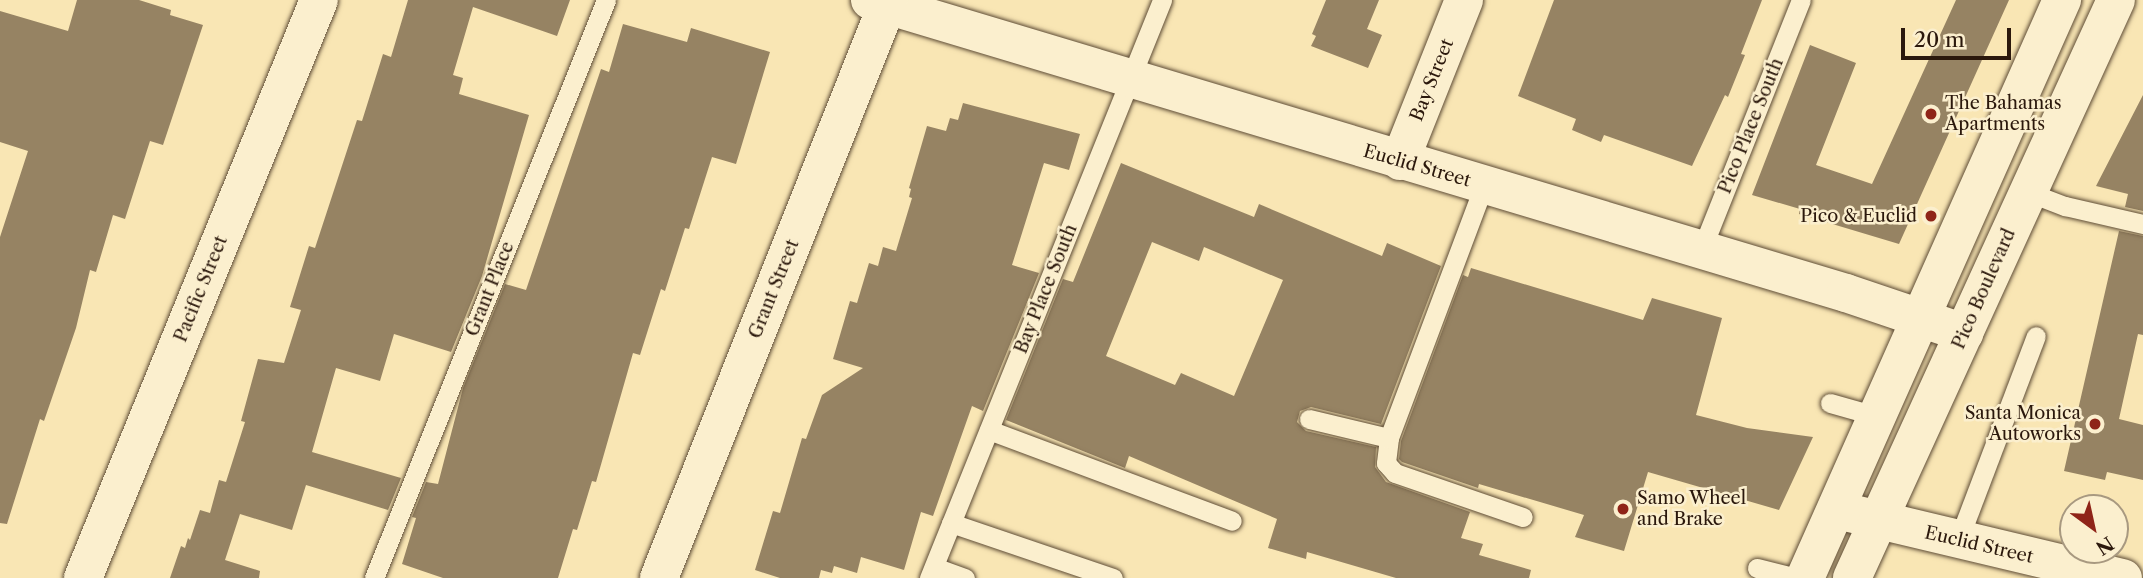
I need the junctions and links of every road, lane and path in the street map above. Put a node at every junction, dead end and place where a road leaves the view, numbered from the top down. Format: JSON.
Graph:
{"nodes":[{"id":1,"x":319,"y":0,"type":"edge"},
{"id":2,"x":606,"y":0,"type":"edge"},
{"id":3,"x":1162,"y":0,"type":"edge"},
{"id":4,"x":1464,"y":0,"type":"edge"},
{"id":5,"x":1801,"y":0,"type":"edge"},
{"id":6,"x":2062,"y":0,"type":"edge"},
{"id":7,"x":2116,"y":0,"type":"edge"},
{"id":8,"x":882,"y":2,"type":"edge"},
{"id":9,"x":1130,"y":80,"type":"junction"},
{"id":10,"x":1401,"y":162,"type":"junction"},
{"id":11,"x":1485,"y":186,"type":"junction"},
{"id":12,"x":2028,"y":192,"type":"junction"},
{"id":13,"x":2143,"y":224,"type":"edge"},
{"id":14,"x":1701,"y":251,"type":"junction"},
{"id":15,"x":1921,"y":316,"type":"junction"},
{"id":16,"x":1964,"y":333,"type":"junction"},
{"id":17,"x":2036,"y":336,"type":"dead end"},
{"id":18,"x":1830,"y":403,"type":"dead end"},
{"id":19,"x":1876,"y":416,"type":"junction"},
{"id":20,"x":1309,"y":419,"type":"dead end"},
{"id":21,"x":989,"y":430,"type":"junction"},
{"id":22,"x":1389,"y":438,"type":"junction"},
{"id":23,"x":1837,"y":510,"type":"junction"},
{"id":24,"x":1523,"y":517,"type":"dead end"},
{"id":25,"x":1232,"y":522,"type":"dead end"},
{"id":26,"x":1878,"y":522,"type":"junction"},
{"id":27,"x":951,"y":523,"type":"junction"},
{"id":28,"x":1958,"y":541,"type":"junction"},
{"id":29,"x":1757,"y":568,"type":"dead end"},
{"id":30,"x":932,"y":573,"type":"edge"},
{"id":31,"x":83,"y":578,"type":"edge"},
{"id":32,"x":374,"y":578,"type":"edge"},
{"id":33,"x":659,"y":578,"type":"edge"},
{"id":34,"x":965,"y":578,"type":"edge"},
{"id":35,"x":1113,"y":578,"type":"edge"},
{"id":36,"x":1797,"y":578,"type":"edge"},
{"id":37,"x":1805,"y":578,"type":"edge"},
{"id":38,"x":1852,"y":578,"type":"edge"},
{"id":39,"x":2123,"y":578,"type":"edge"}],
"edges":[{"from":1,"to":31,"type":"street","name":"Pacific Street"},
{"from":2,"to":32,"type":"lane","name":"Grant Place"},
{"from":3,"to":9,"type":"lane","name":"Bay Place South"},
{"from":4,"to":10,"type":"street","name":"Bay Street"},
{"from":5,"to":14,"type":"lane","name":"Pico Place South"},
{"from":6,"to":15,"type":"street"},
{"from":7,"to":12,"type":"street","name":"Pico Boulevard"},
{"from":8,"to":9,"type":"street","name":"Euclid Street"},
{"from":8,"to":33,"type":"street","name":"Grant Street"},
{"from":9,"to":10,"type":"street","name":"Euclid Street"},
{"from":9,"to":21,"type":"lane","name":"Bay Place South"},
{"from":10,"to":11,"type":"street","name":"Euclid Street"},
{"from":11,"to":14,"type":"street","name":"Euclid Street"},
{"from":11,"to":22,"type":"lane"},
{"from":12,"to":13,"type":"lane"},
{"from":12,"to":16,"type":"street","name":"Pico Boulevard"},
{"from":14,"to":15,"type":"street","name":"Euclid Street"},
{"from":15,"to":16,"type":"street","name":"Euclid Street"},
{"from":15,"to":19,"type":"street"},
{"from":16,"to":26,"type":"street","name":"Pico Boulevard"},
{"from":17,"to":28,"type":"lane"},
{"from":18,"to":19,"type":"lane"},
{"from":19,"to":23,"type":"street"},
{"from":20,"to":22,"type":"lane"},
{"from":21,"to":25,"type":"lane"},
{"from":21,"to":27,"type":"lane","name":"Bay Place South"},
{"from":22,"to":24,"type":"lane"},
{"from":23,"to":26,"type":"street","name":"Euclid Street"},
{"from":23,"to":37,"type":"street"},
{"from":26,"to":28,"type":"street","name":"Euclid Street"},
{"from":26,"to":38,"type":"street","name":"Pico Boulevard"},
{"from":27,"to":30,"type":"lane","name":"Bay Place South"},
{"from":27,"to":35,"type":"lane"},
{"from":28,"to":39,"type":"street","name":"Euclid Street"},
{"from":29,"to":36,"type":"lane"},
{"from":30,"to":34,"type":"lane"}]}
